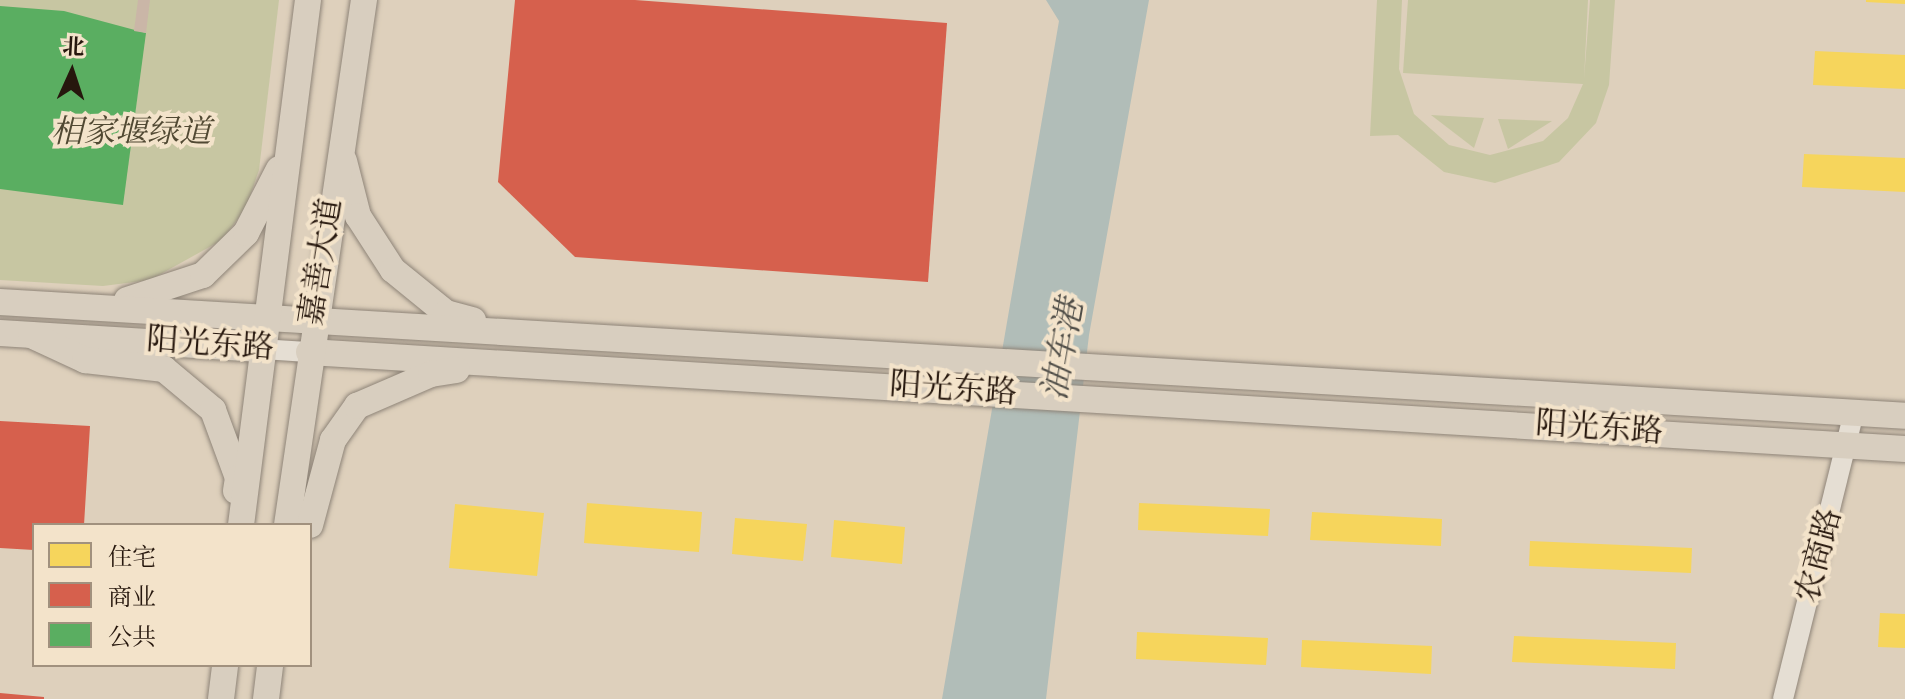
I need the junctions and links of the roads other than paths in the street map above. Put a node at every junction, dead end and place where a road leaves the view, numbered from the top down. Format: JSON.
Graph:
{"nodes":[{"id":1,"x":308,"y":0,"type":"edge"},
{"id":2,"x":364,"y":0,"type":"edge"},
{"id":3,"x":341,"y":149,"type":"junction"},
{"id":4,"x":288,"y":151,"type":"junction"},
{"id":5,"x":0,"y":302,"type":"edge"},
{"id":6,"x":96,"y":307,"type":"junction"},
{"id":7,"x":267,"y":316,"type":"junction"},
{"id":8,"x":313,"y":321,"type":"junction"},
{"id":9,"x":515,"y":331,"type":"junction"},
{"id":10,"x":0,"y":333,"type":"edge"},
{"id":11,"x":31,"y":335,"type":"junction"},
{"id":12,"x":262,"y":349,"type":"junction"},
{"id":13,"x":309,"y":352,"type":"junction"},
{"id":14,"x":511,"y":364,"type":"junction"},
{"id":15,"x":1854,"y":412,"type":"junction"},
{"id":16,"x":1905,"y":416,"type":"edge"},
{"id":17,"x":1850,"y":446,"type":"junction"},
{"id":18,"x":1905,"y":449,"type":"edge"},
{"id":19,"x":232,"y":523,"type":"edge"},
{"id":20,"x":241,"y":523,"type":"edge"},
{"id":21,"x":287,"y":523,"type":"edge"},
{"id":22,"x":311,"y":523,"type":"edge"},
{"id":23,"x":225,"y":667,"type":"edge"},
{"id":24,"x":270,"y":667,"type":"edge"},
{"id":25,"x":221,"y":699,"type":"edge"},
{"id":26,"x":266,"y":699,"type":"edge"},
{"id":27,"x":1783,"y":699,"type":"edge"}],
"edges":[{"from":1,"to":4,"type":"main road","name":"嘉善大道"},
{"from":2,"to":3,"type":"main road","name":"嘉善大道"},
{"from":3,"to":8,"type":"main road","name":"嘉善大道"},
{"from":3,"to":9,"type":"main road"},
{"from":4,"to":6,"type":"main road"},
{"from":4,"to":7,"type":"main road","name":"嘉善大道"},
{"from":5,"to":6,"type":"main road","name":"阳光东路"},
{"from":6,"to":7,"type":"main road","name":"阳光东路"},
{"from":7,"to":8,"type":"main road","name":"阳光东路"},
{"from":7,"to":12,"type":"main road","name":"嘉善大道"},
{"from":8,"to":9,"type":"main road","name":"阳光东路"},
{"from":8,"to":13,"type":"main road","name":"嘉善大道"},
{"from":9,"to":15,"type":"main road","name":"阳光东路"},
{"from":10,"to":11,"type":"main road","name":"阳光东路"},
{"from":11,"to":12,"type":"main road","name":"阳光东路"},
{"from":11,"to":19,"type":"main road"},
{"from":12,"to":13,"type":"street","name":"阳光东路"},
{"from":12,"to":20,"type":"main road","name":"嘉善大道"},
{"from":13,"to":14,"type":"main road","name":"阳光东路"},
{"from":13,"to":21,"type":"main road","name":"嘉善大道"},
{"from":14,"to":17,"type":"main road","name":"阳光东路"},
{"from":14,"to":22,"type":"main road"},
{"from":15,"to":16,"type":"main road","name":"阳光东路"},
{"from":15,"to":17,"type":"street","name":"农商路"},
{"from":17,"to":18,"type":"main road","name":"阳光东路"},
{"from":17,"to":27,"type":"street","name":"农商路"},
{"from":23,"to":25,"type":"main road"},
{"from":24,"to":26,"type":"main road"}]}
